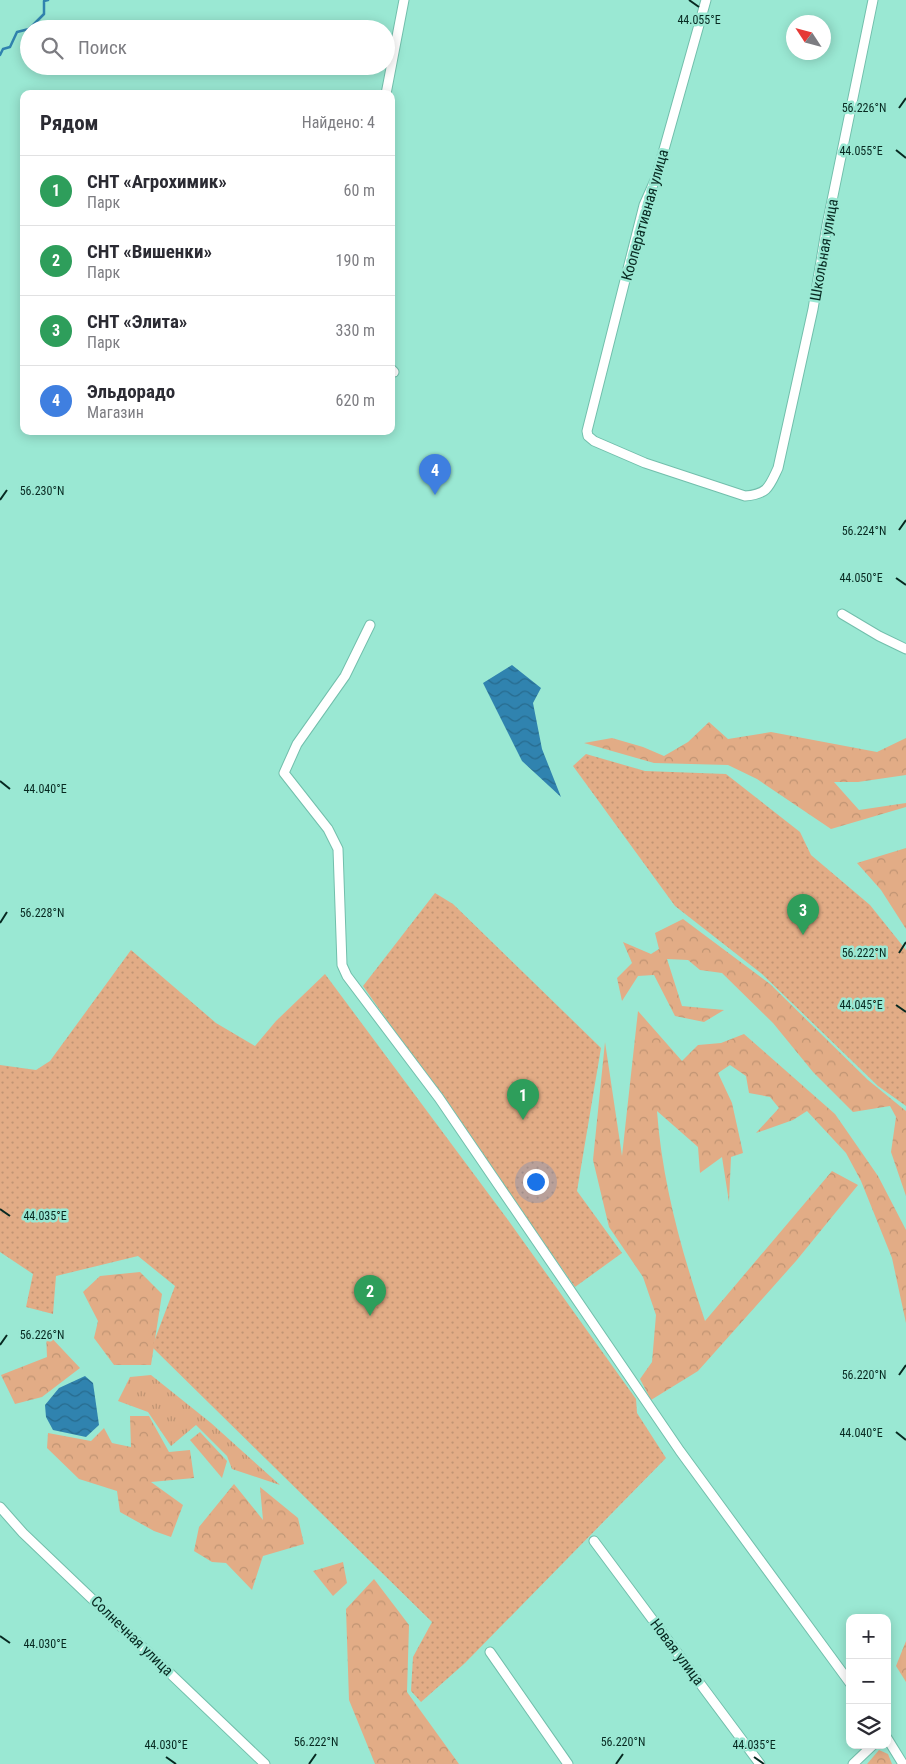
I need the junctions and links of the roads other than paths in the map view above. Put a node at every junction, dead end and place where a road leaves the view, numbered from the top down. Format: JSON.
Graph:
{"nodes":[{"id":1,"x":404,"y":0,"type":"edge"},
{"id":2,"x":706,"y":0,"type":"edge"},
{"id":3,"x":873,"y":0,"type":"edge"},
{"id":4,"x":395,"y":47,"type":"edge"},
{"id":5,"x":390,"y":75,"type":"edge"},
{"id":6,"x":387,"y":90,"type":"edge"},
{"id":7,"x":760,"y":495,"type":"joint"},
{"id":8,"x":842,"y":614,"type":"dead end"},
{"id":9,"x":370,"y":625,"type":"dead end"},
{"id":10,"x":906,"y":649,"type":"edge"},
{"id":11,"x":0,"y":1507,"type":"edge"},
{"id":12,"x":594,"y":1541,"type":"dead end"},
{"id":13,"x":490,"y":1652,"type":"dead end"},
{"id":14,"x":846,"y":1678,"type":"edge"},
{"id":15,"x":891,"y":1744,"type":"edge"},
{"id":16,"x":869,"y":1749,"type":"edge"},
{"id":17,"x":265,"y":1764,"type":"edge"},
{"id":18,"x":568,"y":1764,"type":"edge"},
{"id":19,"x":760,"y":1764,"type":"edge"},
{"id":20,"x":853,"y":1764,"type":"edge"},
{"id":21,"x":903,"y":1764,"type":"edge"}],
"edges":[{"from":1,"to":4,"type":"street"},
{"from":2,"to":7,"type":"street","name":"Кооперативная улица"},
{"from":3,"to":7,"type":"street","name":"Школьная улица"},
{"from":5,"to":6,"type":"street"},
{"from":8,"to":10,"type":"street"},
{"from":9,"to":14,"type":"street"},
{"from":11,"to":17,"type":"street","name":"Солнечная улица"},
{"from":12,"to":19,"type":"street","name":"Новая улица"},
{"from":13,"to":18,"type":"street"},
{"from":15,"to":21,"type":"street"},
{"from":16,"to":20,"type":"street"}]}
